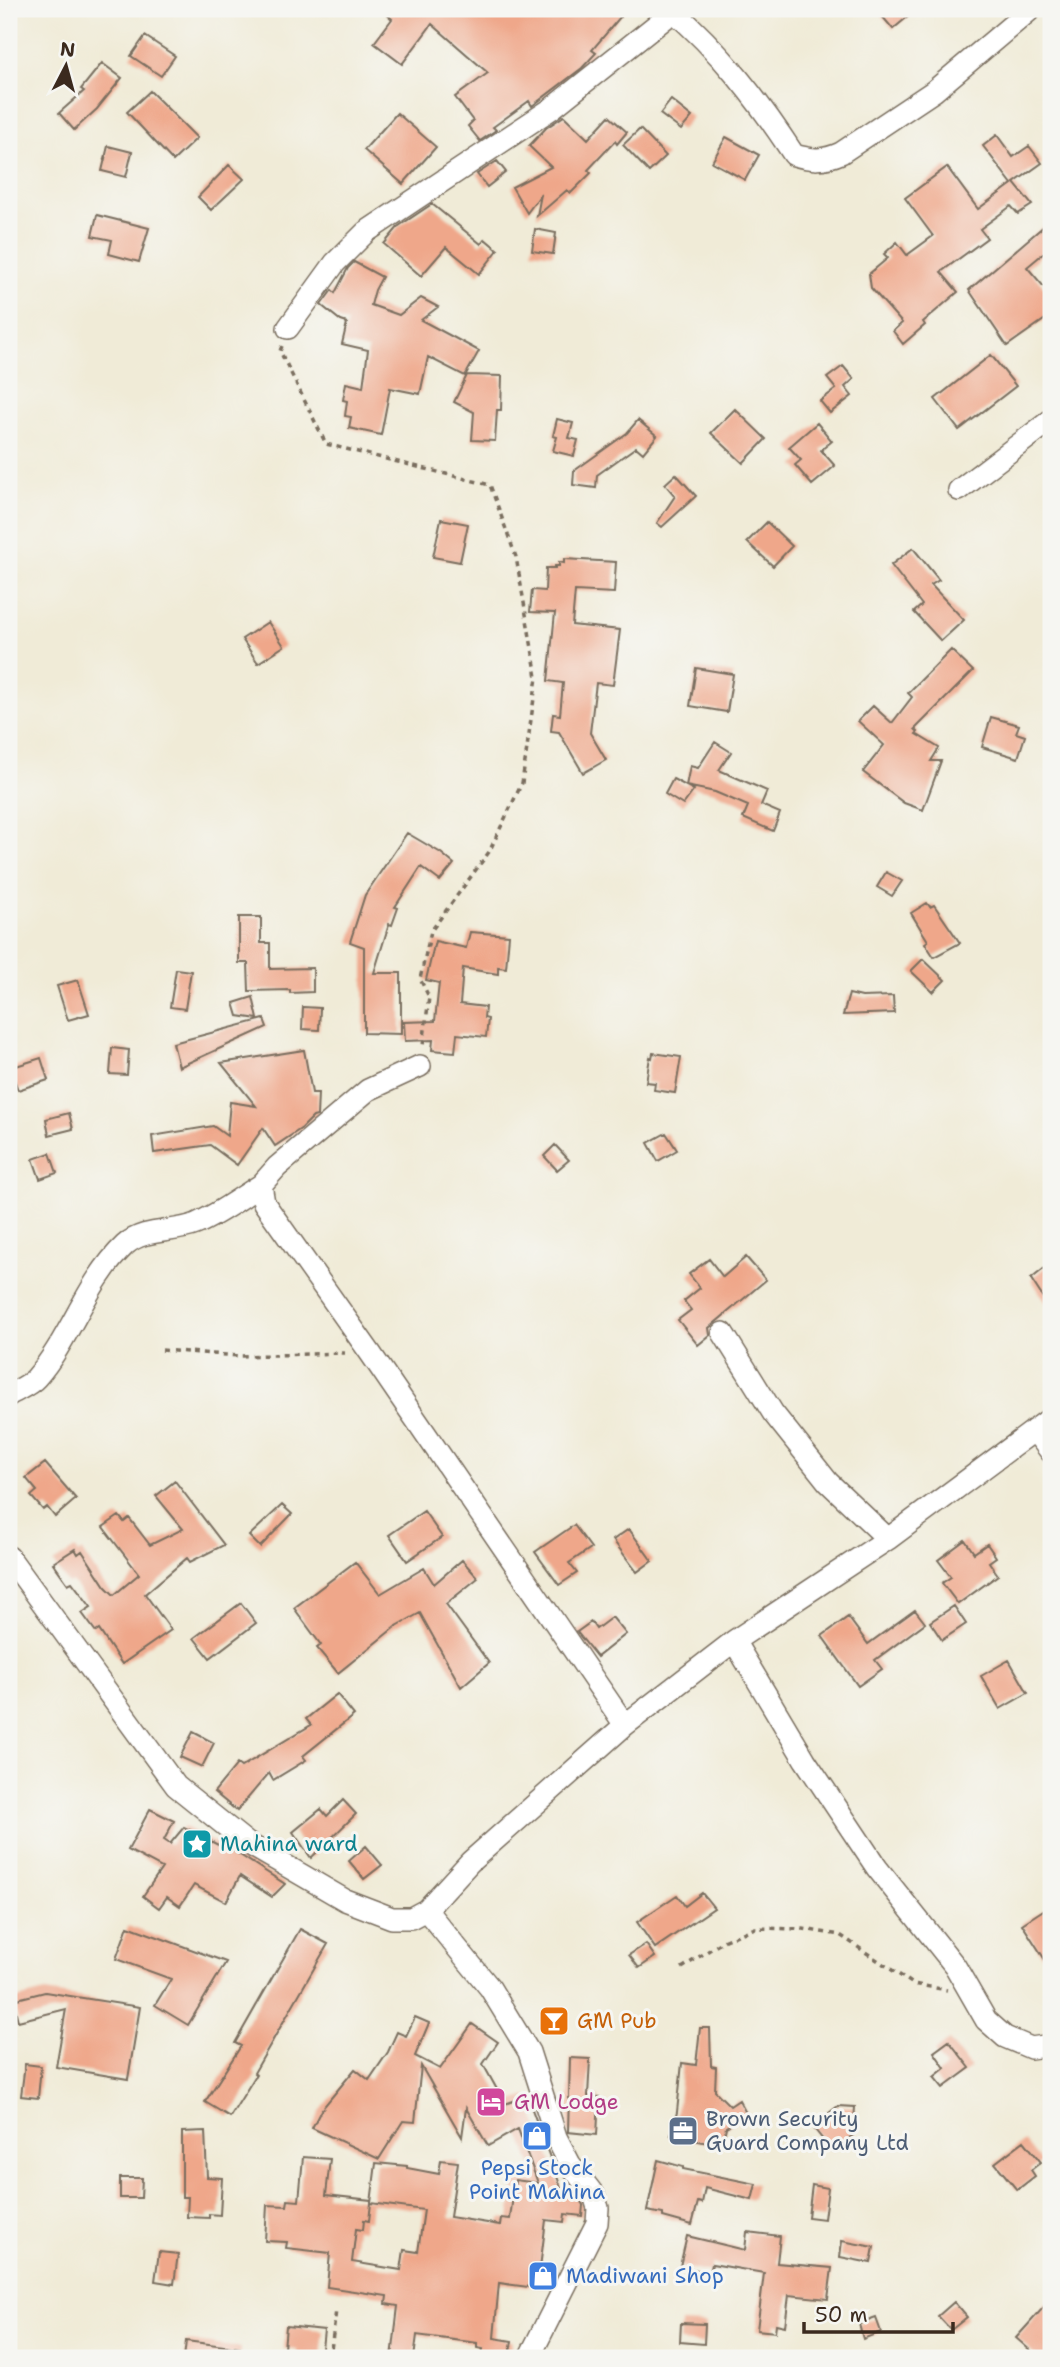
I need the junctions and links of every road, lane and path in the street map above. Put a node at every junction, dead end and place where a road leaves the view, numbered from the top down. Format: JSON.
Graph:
{"nodes":[{"id":1,"x":1031,"y":9,"type":"edge"},
{"id":2,"x":672,"y":10,"type":"edge"},
{"id":3,"x":288,"y":328,"type":"joint"},
{"id":4,"x":1051,"y":420,"type":"edge"},
{"id":5,"x":959,"y":491,"type":"dead end"},
{"id":6,"x":421,"y":1066,"type":"joint"},
{"id":7,"x":261,"y":1185,"type":"junction"},
{"id":8,"x":723,"y":1333,"type":"dead end"},
{"id":9,"x":162,"y":1350,"type":"dead end"},
{"id":10,"x":371,"y":1354,"type":"junction"},
{"id":11,"x":9,"y":1395,"type":"edge"},
{"id":12,"x":1042,"y":1424,"type":"edge"},
{"id":13,"x":1051,"y":1452,"type":"edge"},
{"id":14,"x":888,"y":1539,"type":"junction"},
{"id":15,"x":9,"y":1557,"type":"edge"},
{"id":16,"x":734,"y":1641,"type":"junction"},
{"id":17,"x":625,"y":1725,"type":"junction"},
{"id":18,"x":426,"y":1910,"type":"junction"},
{"id":19,"x":682,"y":1968,"type":"dead end"},
{"id":20,"x":973,"y":1994,"type":"junction"},
{"id":21,"x":1051,"y":2045,"type":"edge"},
{"id":22,"x":336,"y":2310,"type":"dead end"},
{"id":23,"x":330,"y":2358,"type":"edge"},
{"id":24,"x":529,"y":2358,"type":"edge"}],
"edges":[{"from":1,"to":2,"type":"street"},
{"from":2,"to":3,"type":"street"},
{"from":3,"to":6,"type":"path"},
{"from":4,"to":5,"type":"street"},
{"from":6,"to":7,"type":"street"},
{"from":7,"to":10,"type":"street"},
{"from":7,"to":11,"type":"street"},
{"from":8,"to":14,"type":"street"},
{"from":9,"to":10,"type":"path"},
{"from":10,"to":17,"type":"street"},
{"from":12,"to":13,"type":"street"},
{"from":12,"to":14,"type":"street"},
{"from":14,"to":16,"type":"street"},
{"from":15,"to":18,"type":"street"},
{"from":16,"to":17,"type":"street"},
{"from":16,"to":20,"type":"street"},
{"from":17,"to":18,"type":"street"},
{"from":18,"to":24,"type":"street"},
{"from":19,"to":20,"type":"path"},
{"from":20,"to":21,"type":"street"},
{"from":22,"to":23,"type":"path"}]}
